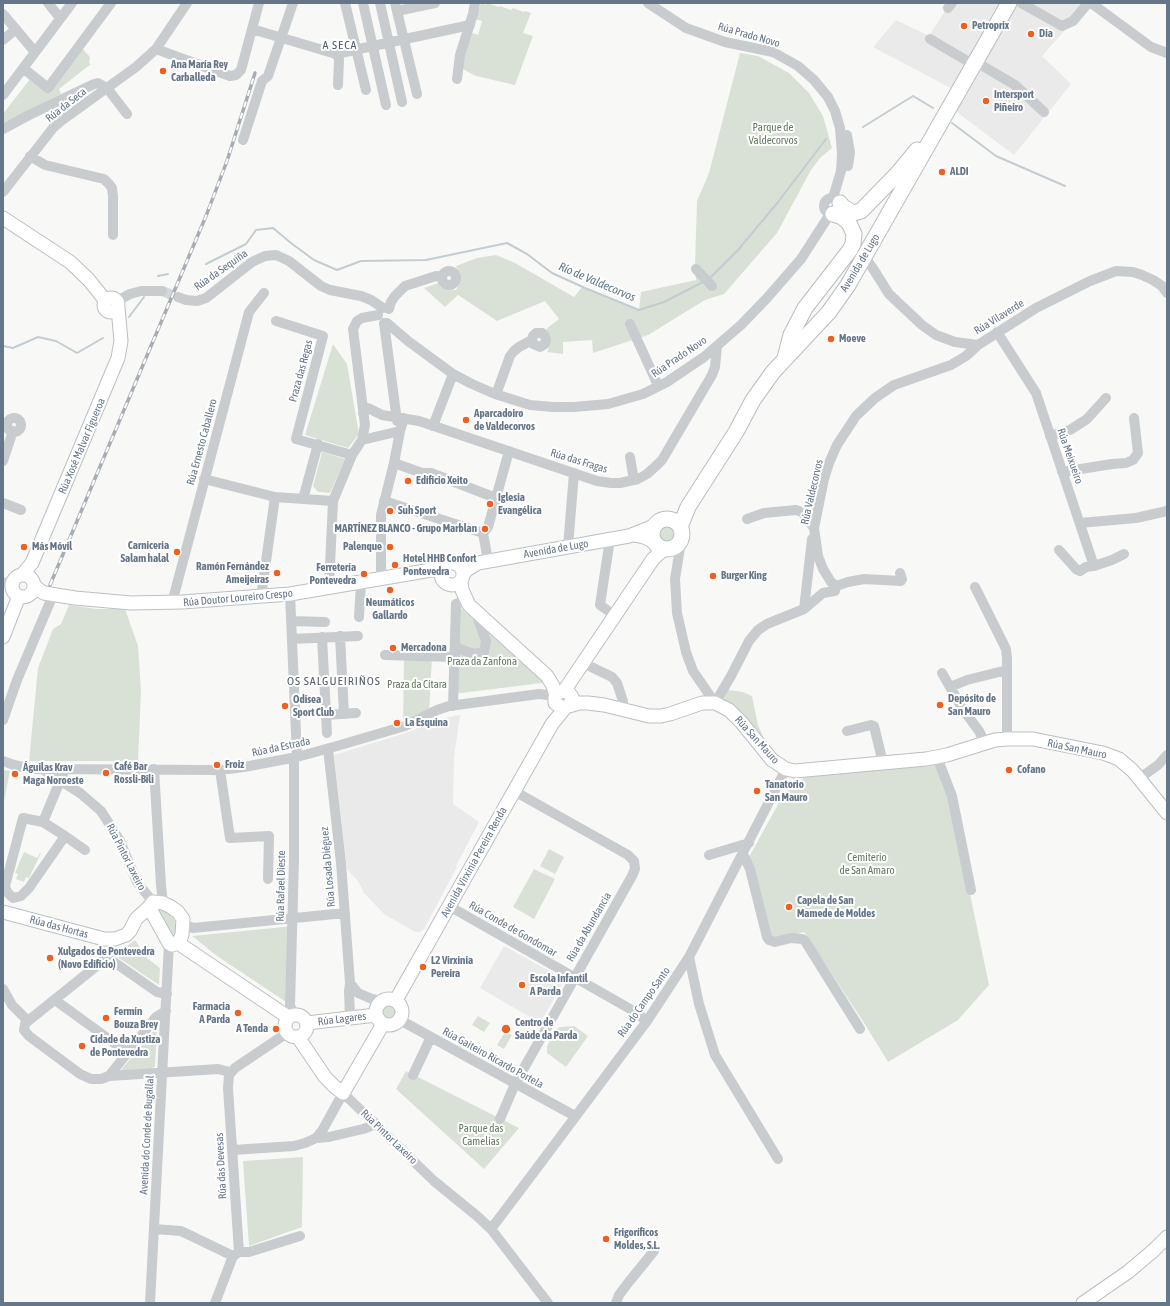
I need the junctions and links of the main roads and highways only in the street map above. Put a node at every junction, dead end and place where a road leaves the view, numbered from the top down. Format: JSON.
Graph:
{"nodes":[{"id":1,"x":1009,"y":3,"type":"edge"},
{"id":2,"x":940,"y":124,"type":"junction"},
{"id":3,"x":3,"y":218,"type":"edge"},
{"id":4,"x":785,"y":359,"type":"junction"},
{"id":5,"x":676,"y":523,"type":"junction"},
{"id":6,"x":661,"y":545,"type":"junction"},
{"id":7,"x":443,"y":568,"type":"junction"},
{"id":8,"x":458,"y":576,"type":"junction"},
{"id":9,"x":22,"y":578,"type":"edge"},
{"id":10,"x":19,"y":596,"type":"junction"},
{"id":11,"x":3,"y":636,"type":"edge"},
{"id":12,"x":564,"y":696,"type":"junction"},
{"id":13,"x":1167,"y":813,"type":"edge"},
{"id":14,"x":155,"y":904,"type":"junction"},
{"id":15,"x":3,"y":912,"type":"edge"},
{"id":16,"x":173,"y":943,"type":"junction"},
{"id":17,"x":396,"y":1000,"type":"junction"},
{"id":18,"x":291,"y":1016,"type":"junction"},
{"id":19,"x":379,"y":1020,"type":"junction"},
{"id":20,"x":307,"y":1023,"type":"junction"},
{"id":21,"x":293,"y":1035,"type":"junction"},
{"id":22,"x":1167,"y":1237,"type":"edge"},
{"id":23,"x":1083,"y":1303,"type":"edge"}],
"edges":[{"from":1,"to":2,"type":"highway","name":"Avenida de Lugo"},
{"from":2,"to":4,"type":"highway","name":"Avenida de Lugo"},
{"from":2,"to":4,"type":"highway"},
{"from":3,"to":9,"type":"main road","name":"Rúa Xosé Malvar Figueroa"},
{"from":4,"to":5,"type":"highway","name":"Avenida de Lugo"},
{"from":5,"to":6,"type":"highway"},
{"from":5,"to":6,"type":"highway","name":"Avenida de Lugo"},
{"from":6,"to":8,"type":"main road","name":"Avenida de Lugo"},
{"from":6,"to":12,"type":"main road","name":"Avenida Virxinia Pereira Renda"},
{"from":7,"to":8,"type":"main road","name":"Avenida de Lugo"},
{"from":7,"to":8,"type":"main road"},
{"from":7,"to":9,"type":"main road","name":"Rúa Doutor Loureiro Crespo"},
{"from":8,"to":12,"type":"main road"},
{"from":9,"to":10,"type":"main road"},
{"from":9,"to":10,"type":"main road"},
{"from":10,"to":11,"type":"main road"},
{"from":12,"to":13,"type":"main road","name":"Rúa San Mauro"},
{"from":12,"to":17,"type":"main road","name":"Avenida Virxinia Pereira Renda"},
{"from":14,"to":15,"type":"main road","name":"Rúa das Hortas"},
{"from":14,"to":16,"type":"main road","name":"Rúa Pintor Laxeiro"},
{"from":14,"to":16,"type":"main road","name":"Rúa Pintor Laxeiro"},
{"from":16,"to":18,"type":"main road","name":"Rúa Pintor Laxeiro"},
{"from":17,"to":19,"type":"main road"},
{"from":17,"to":19,"type":"main road"},
{"from":18,"to":20,"type":"main road"},
{"from":18,"to":21,"type":"main road"},
{"from":19,"to":20,"type":"main road","name":"Rúa Lagares"},
{"from":19,"to":21,"type":"main road","name":"Rúa Pintor Laxeiro"},
{"from":20,"to":21,"type":"main road"},
{"from":22,"to":23,"type":"main road"}]}
